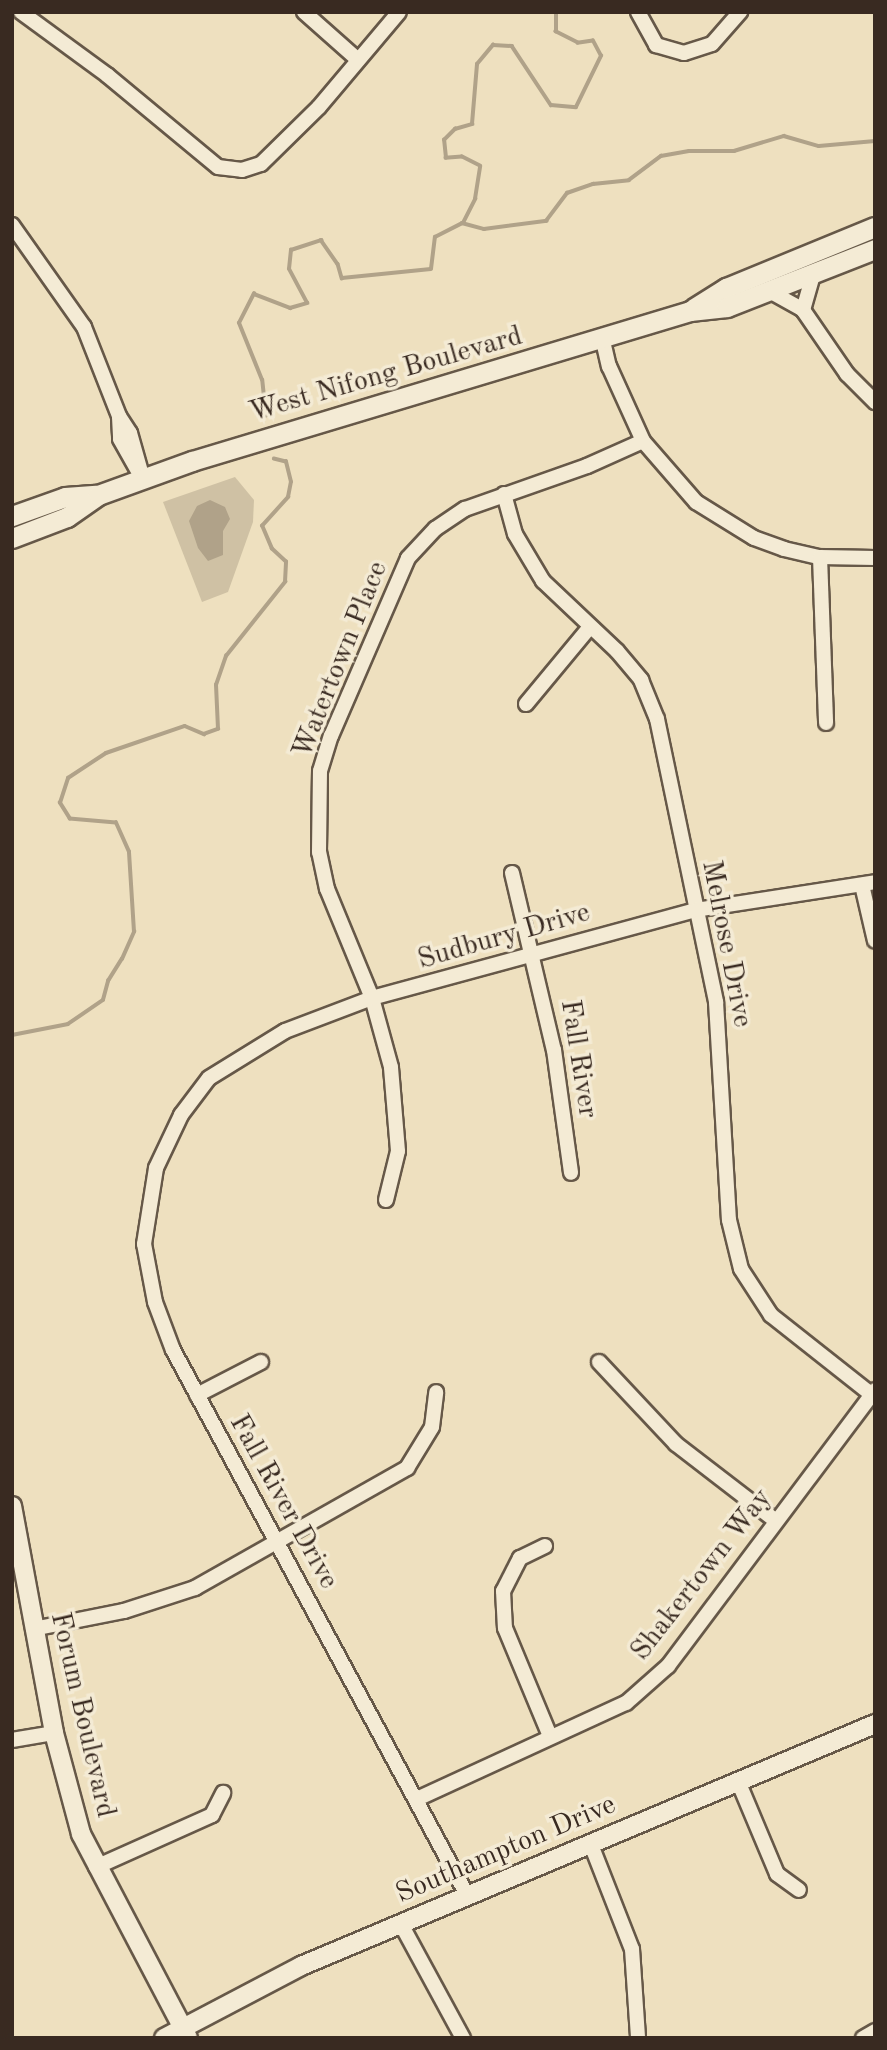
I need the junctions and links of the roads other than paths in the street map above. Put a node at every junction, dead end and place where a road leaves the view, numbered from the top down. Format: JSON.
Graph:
{"nodes":[{"id":1,"x":21,"y":12,"type":"edge"},
{"id":2,"x":304,"y":12,"type":"edge"},
{"id":3,"x":399,"y":12,"type":"edge"},
{"id":4,"x":638,"y":12,"type":"edge"},
{"id":5,"x":740,"y":12,"type":"edge"},
{"id":6,"x":358,"y":60,"type":"junction"},
{"id":7,"x":12,"y":225,"type":"edge"},
{"id":8,"x":875,"y":227,"type":"edge"},
{"id":9,"x":875,"y":249,"type":"edge"},
{"id":10,"x":813,"y":274,"type":"junction"},
{"id":11,"x":771,"y":292,"type":"junction"},
{"id":12,"x":803,"y":310,"type":"junction"},
{"id":13,"x":690,"y":311,"type":"junction"},
{"id":14,"x":603,"y":341,"type":"junction"},
{"id":15,"x":875,"y":401,"type":"edge"},
{"id":16,"x":643,"y":441,"type":"junction"},
{"id":17,"x":143,"y":479,"type":"junction"},
{"id":18,"x":504,"y":494,"type":"junction"},
{"id":19,"x":97,"y":495,"type":"junction"},
{"id":20,"x":21,"y":513,"type":"edge"},
{"id":21,"x":12,"y":526,"type":"edge"},
{"id":22,"x":12,"y":538,"type":"edge"},
{"id":23,"x":820,"y":557,"type":"junction"},
{"id":24,"x":875,"y":558,"type":"edge"},
{"id":25,"x":590,"y":627,"type":"junction"},
{"id":26,"x":526,"y":704,"type":"dead end"},
{"id":27,"x":826,"y":723,"type":"dead end"},
{"id":28,"x":512,"y":873,"type":"dead end"},
{"id":29,"x":869,"y":883,"type":"edge"},
{"id":30,"x":695,"y":910,"type":"junction"},
{"id":31,"x":875,"y":941,"type":"edge"},
{"id":32,"x":533,"y":952,"type":"junction"},
{"id":33,"x":372,"y":998,"type":"junction"},
{"id":34,"x":181,"y":1115,"type":"joint"},
{"id":35,"x":570,"y":1173,"type":"dead end"},
{"id":36,"x":386,"y":1200,"type":"dead end"},
{"id":37,"x":261,"y":1362,"type":"dead end"},
{"id":38,"x":599,"y":1362,"type":"dead end"},
{"id":39,"x":436,"y":1392,"type":"dead end"},
{"id":40,"x":873,"y":1394,"type":"edge"},
{"id":41,"x":197,"y":1395,"type":"junction"},
{"id":42,"x":12,"y":1506,"type":"edge"},
{"id":43,"x":776,"y":1521,"type":"junction"},
{"id":44,"x":276,"y":1541,"type":"junction"},
{"id":45,"x":545,"y":1546,"type":"dead end"},
{"id":46,"x":33,"y":1629,"type":"junction"},
{"id":47,"x":875,"y":1724,"type":"edge"},
{"id":48,"x":54,"y":1733,"type":"junction"},
{"id":49,"x":550,"y":1736,"type":"junction"},
{"id":50,"x":12,"y":1740,"type":"edge"},
{"id":51,"x":738,"y":1781,"type":"junction"},
{"id":52,"x":223,"y":1793,"type":"dead end"},
{"id":53,"x":417,"y":1798,"type":"junction"},
{"id":54,"x":590,"y":1842,"type":"junction"},
{"id":55,"x":96,"y":1867,"type":"junction"},
{"id":56,"x":799,"y":1890,"type":"dead end"},
{"id":57,"x":467,"y":1895,"type":"junction"},
{"id":58,"x":401,"y":1924,"type":"junction"},
{"id":59,"x":875,"y":2031,"type":"edge"},
{"id":60,"x":185,"y":2033,"type":"edge"},
{"id":61,"x":164,"y":2038,"type":"edge"},
{"id":62,"x":463,"y":2038,"type":"edge"},
{"id":63,"x":638,"y":2038,"type":"edge"},
{"id":64,"x":863,"y":2038,"type":"edge"}],
"edges":[{"from":1,"to":6,"type":"street"},
{"from":2,"to":6,"type":"street"},
{"from":3,"to":6,"type":"street"},
{"from":4,"to":5,"type":"street"},
{"from":7,"to":17,"type":"street"},
{"from":8,"to":13,"type":"main road","name":"West Nifong Boulevard"},
{"from":9,"to":10,"type":"main road","name":"West Nifong Boulevard"},
{"from":10,"to":11,"type":"main road","name":"West Nifong Boulevard"},
{"from":10,"to":12,"type":"street"},
{"from":11,"to":12,"type":"street"},
{"from":11,"to":13,"type":"main road","name":"West Nifong Boulevard"},
{"from":12,"to":15,"type":"street"},
{"from":13,"to":14,"type":"main road","name":"West Nifong Boulevard"},
{"from":14,"to":16,"type":"street"},
{"from":14,"to":17,"type":"main road","name":"West Nifong Boulevard"},
{"from":16,"to":18,"type":"street","name":"Watertown Place"},
{"from":16,"to":23,"type":"street"},
{"from":17,"to":19,"type":"main road","name":"West Nifong Boulevard"},
{"from":18,"to":25,"type":"street","name":"Melrose Drive"},
{"from":18,"to":33,"type":"street","name":"Watertown Place"},
{"from":19,"to":20,"type":"main road","name":"West Nifong Boulevard"},
{"from":19,"to":22,"type":"main road","name":"West Nifong Boulevard"},
{"from":20,"to":21,"type":"main road"},
{"from":23,"to":24,"type":"street"},
{"from":23,"to":27,"type":"street"},
{"from":25,"to":26,"type":"street"},
{"from":25,"to":30,"type":"street","name":"Melrose Drive"},
{"from":28,"to":32,"type":"street","name":"Fall River"},
{"from":29,"to":30,"type":"street","name":"Sudbury Drive"},
{"from":29,"to":31,"type":"street"},
{"from":30,"to":32,"type":"street","name":"Sudbury Drive"},
{"from":30,"to":40,"type":"street","name":"Melrose Drive"},
{"from":32,"to":33,"type":"street","name":"Sudbury Drive"},
{"from":32,"to":35,"type":"street","name":"Fall River"},
{"from":33,"to":34,"type":"street","name":"Sudbury Drive"},
{"from":33,"to":36,"type":"street","name":"Watertown Place"},
{"from":34,"to":41,"type":"street","name":"Fall River Drive"},
{"from":37,"to":41,"type":"street"},
{"from":38,"to":43,"type":"street"},
{"from":39,"to":44,"type":"street"},
{"from":40,"to":43,"type":"street","name":"Shakertown Way"},
{"from":41,"to":44,"type":"street","name":"Fall River Drive"},
{"from":42,"to":46,"type":"street","name":"Forum Boulevard"},
{"from":43,"to":49,"type":"street","name":"Shakertown Way"},
{"from":44,"to":46,"type":"street"},
{"from":44,"to":53,"type":"street","name":"Fall River Drive"},
{"from":45,"to":49,"type":"street"},
{"from":46,"to":48,"type":"street","name":"Forum Boulevard"},
{"from":47,"to":51,"type":"street","name":"Southampton Drive"},
{"from":48,"to":50,"type":"street"},
{"from":48,"to":55,"type":"street","name":"Forum Boulevard"},
{"from":49,"to":53,"type":"street","name":"Shakertown Way"},
{"from":51,"to":54,"type":"street","name":"Southampton Drive"},
{"from":51,"to":56,"type":"street"},
{"from":52,"to":55,"type":"street"},
{"from":53,"to":57,"type":"street","name":"Fall River Drive"},
{"from":54,"to":57,"type":"street","name":"Southampton Drive"},
{"from":54,"to":63,"type":"street"},
{"from":55,"to":60,"type":"street","name":"Forum Boulevard"},
{"from":57,"to":58,"type":"street","name":"Southampton Drive"},
{"from":58,"to":60,"type":"street","name":"Southampton Drive"},
{"from":58,"to":62,"type":"street"},
{"from":59,"to":64,"type":"street"},
{"from":60,"to":61,"type":"street","name":"Southampton Drive"}]}
